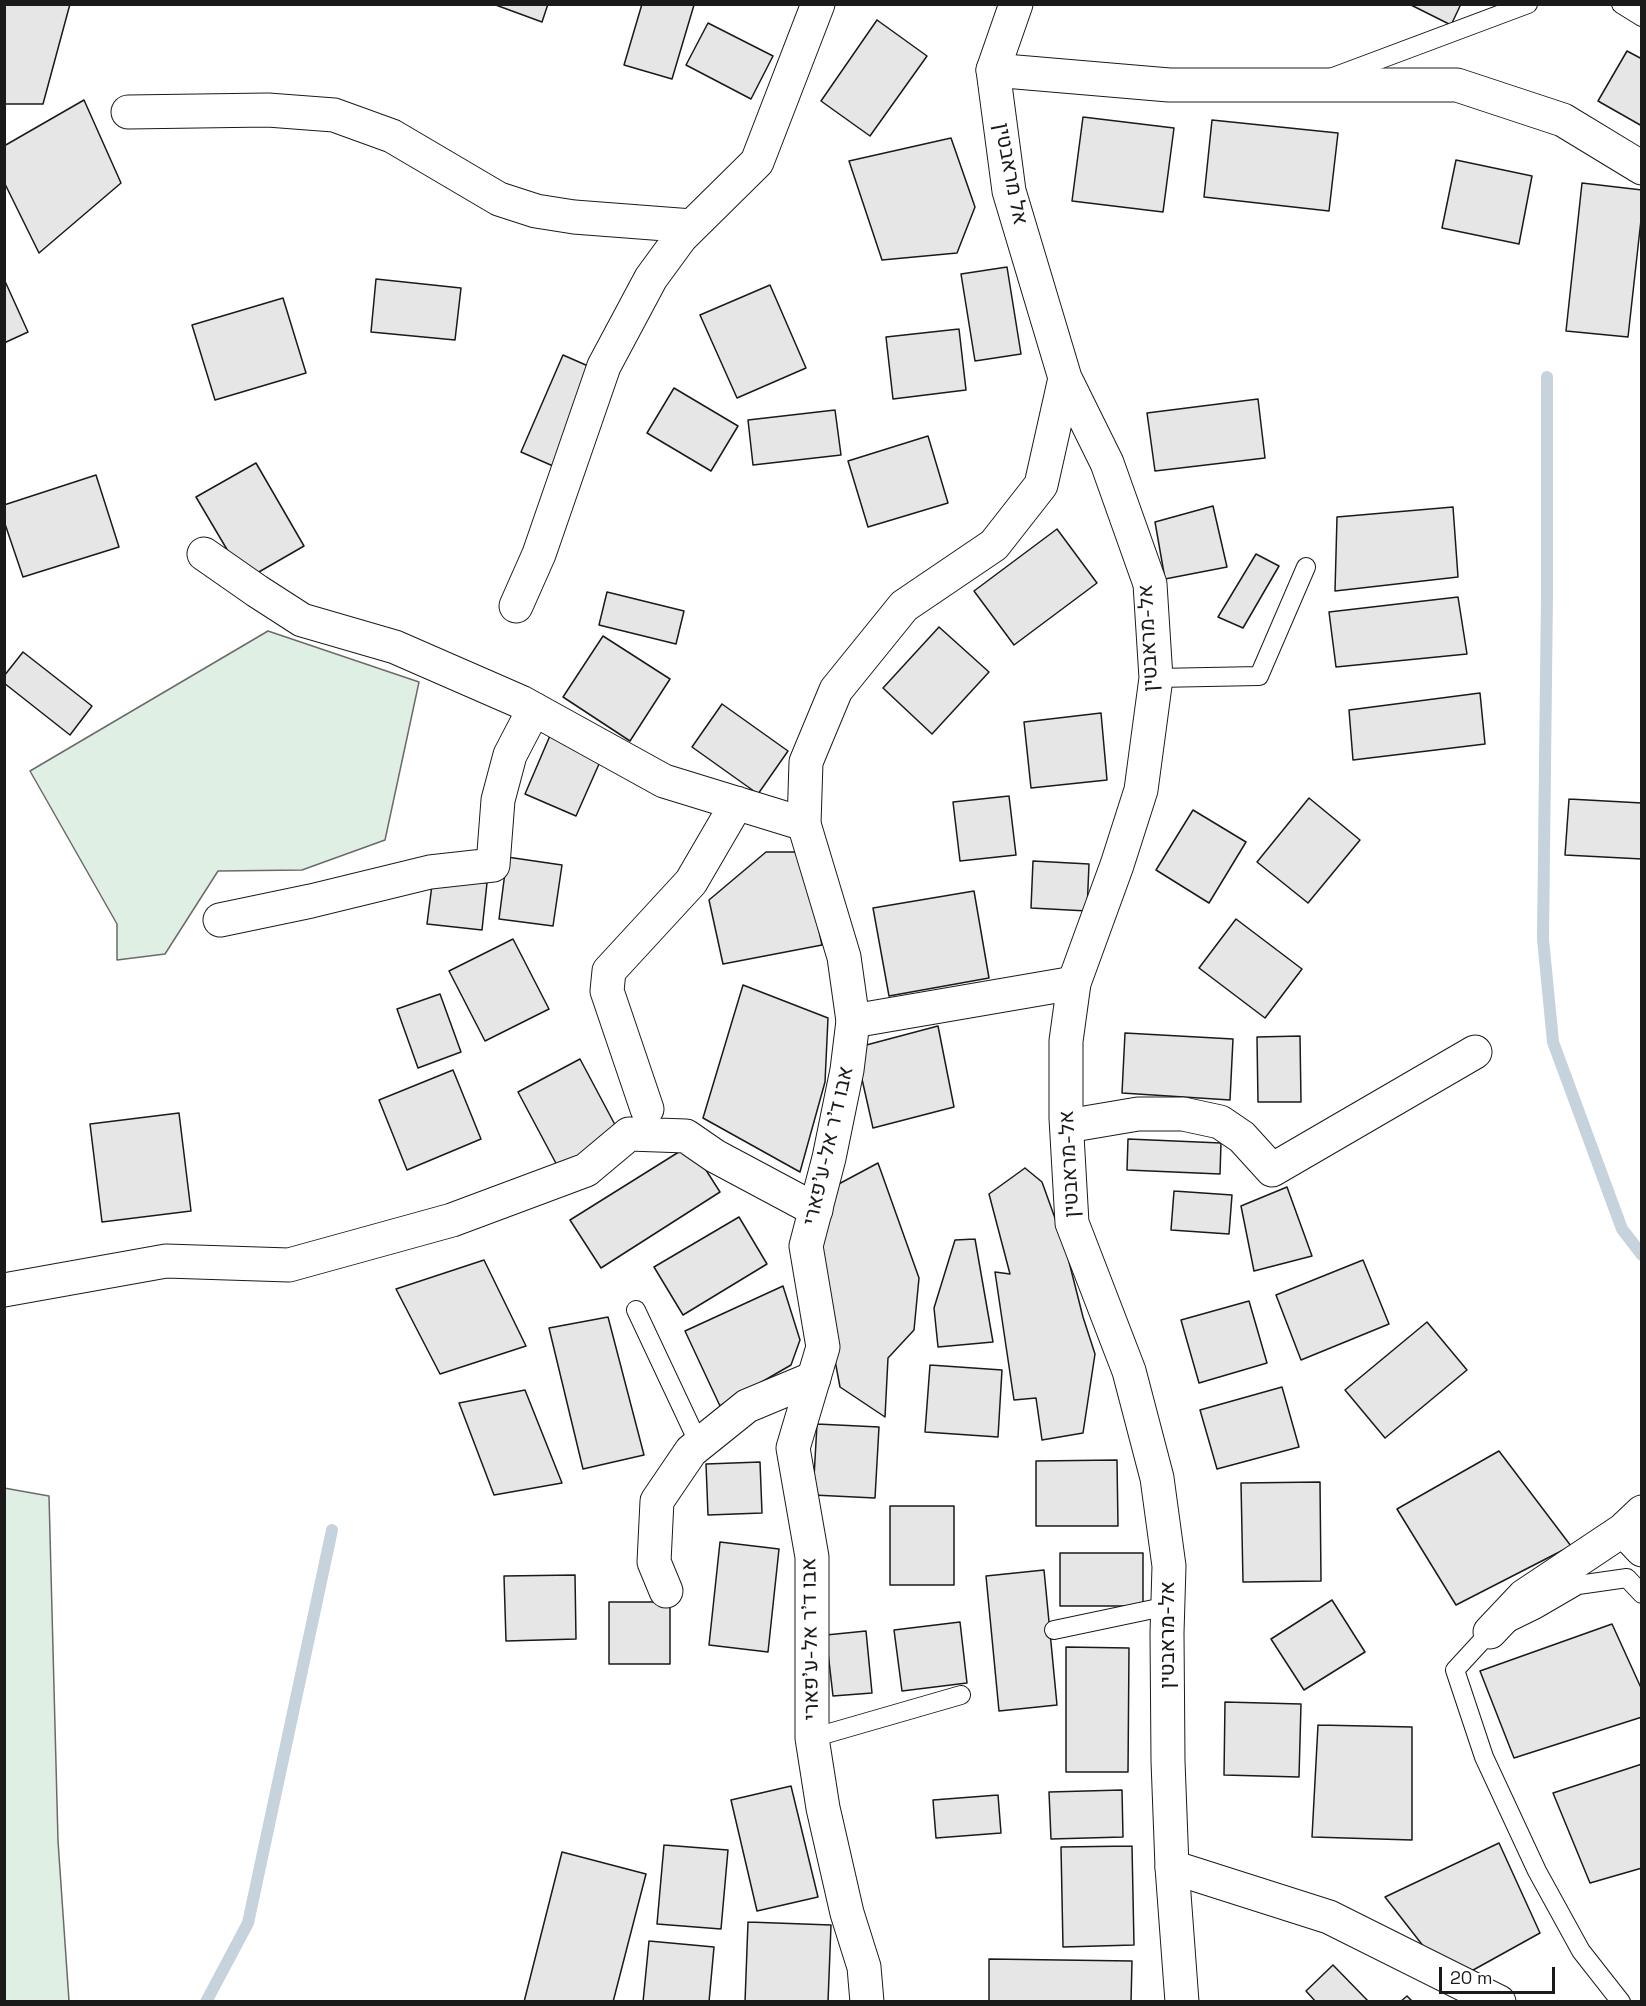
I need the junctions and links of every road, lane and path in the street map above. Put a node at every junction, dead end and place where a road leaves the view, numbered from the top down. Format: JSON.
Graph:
{"nodes":[{"id":1,"x":818,"y":4,"type":"edge"},
{"id":2,"x":1016,"y":4,"type":"edge"},
{"id":3,"x":1528,"y":4,"type":"edge"},
{"id":4,"x":1621,"y":4,"type":"edge"},
{"id":5,"x":1641,"y":17,"type":"edge"},
{"id":6,"x":993,"y":70,"type":"junction"},
{"id":7,"x":1311,"y":85,"type":"junction"},
{"id":8,"x":128,"y":112,"type":"dead end"},
{"id":9,"x":1641,"y":168,"type":"edge"},
{"id":10,"x":692,"y":226,"type":"junction"},
{"id":11,"x":1065,"y":378,"type":"junction"},
{"id":12,"x":204,"y":554,"type":"dead end"},
{"id":13,"x":1306,"y":567,"type":"dead end"},
{"id":14,"x":516,"y":606,"type":"dead end"},
{"id":15,"x":1156,"y":678,"type":"junction"},
{"id":16,"x":534,"y":709,"type":"junction"},
{"id":17,"x":737,"y":803,"type":"junction"},
{"id":18,"x":804,"y":824,"type":"junction"},
{"id":19,"x":220,"y":920,"type":"dead end"},
{"id":20,"x":1074,"y":983,"type":"junction"},
{"id":21,"x":853,"y":1021,"type":"junction"},
{"id":22,"x":1475,"y":1052,"type":"dead end"},
{"id":23,"x":647,"y":1109,"type":"dead end"},
{"id":24,"x":1067,"y":1126,"type":"junction"},
{"id":25,"x":816,"y":1210,"type":"junction"},
{"id":26,"x":4,"y":1290,"type":"edge"},
{"id":27,"x":636,"y":1310,"type":"dead end"},
{"id":28,"x":814,"y":1378,"type":"junction"},
{"id":29,"x":699,"y":1444,"type":"junction"},
{"id":30,"x":1635,"y":1531,"type":"edge"},
{"id":31,"x":666,"y":1591,"type":"dead end"},
{"id":32,"x":1641,"y":1594,"type":"edge"},
{"id":33,"x":1168,"y":1606,"type":"junction"},
{"id":34,"x":1054,"y":1630,"type":"dead end"},
{"id":35,"x":1490,"y":1632,"type":"junction"},
{"id":36,"x":962,"y":1695,"type":"dead end"},
{"id":37,"x":812,"y":1738,"type":"junction"},
{"id":38,"x":1172,"y":1867,"type":"junction"},
{"id":39,"x":867,"y":2001,"type":"edge"},
{"id":40,"x":1182,"y":2001,"type":"edge"},
{"id":41,"x":1499,"y":2001,"type":"edge"},
{"id":42,"x":1621,"y":2001,"type":"edge"}],
"edges":[{"from":1,"to":10,"type":"street"},
{"from":2,"to":6,"type":"street","name":"אל מראבטין"},
{"from":3,"to":7,"type":"lane"},
{"from":4,"to":5,"type":"lane"},
{"from":6,"to":7,"type":"street"},
{"from":6,"to":11,"type":"street","name":"אל מראבטין"},
{"from":7,"to":9,"type":"street"},
{"from":8,"to":10,"type":"street"},
{"from":10,"to":14,"type":"street"},
{"from":11,"to":15,"type":"street","name":"אל-מראבטין"},
{"from":11,"to":18,"type":"street","name":"אבו ד'ר אל-ע'פארי"},
{"from":12,"to":16,"type":"street"},
{"from":13,"to":15,"type":"lane"},
{"from":15,"to":20,"type":"street","name":"אל-מראבטין"},
{"from":16,"to":17,"type":"street"},
{"from":16,"to":19,"type":"street"},
{"from":17,"to":18,"type":"street"},
{"from":17,"to":23,"type":"street"},
{"from":18,"to":21,"type":"street","name":"אבו ד'ר אל-ע'פארי"},
{"from":20,"to":21,"type":"street"},
{"from":20,"to":24,"type":"street","name":"אל-מראבטין"},
{"from":21,"to":25,"type":"street","name":"אבו ד'ר אל-ע'פארי"},
{"from":22,"to":24,"type":"street"},
{"from":24,"to":33,"type":"street","name":"אל-מראבטין"},
{"from":25,"to":26,"type":"street"},
{"from":25,"to":28,"type":"street","name":"אבו ד'ר אל-ע'פארי"},
{"from":27,"to":29,"type":"lane"},
{"from":28,"to":29,"type":"street"},
{"from":28,"to":37,"type":"street","name":"אבו ד'ר אל-ע'פארי"},
{"from":29,"to":31,"type":"street"},
{"from":30,"to":35,"type":"street"},
{"from":32,"to":35,"type":"lane"},
{"from":33,"to":34,"type":"lane"},
{"from":33,"to":38,"type":"street","name":"אל-מראבטין"},
{"from":35,"to":42,"type":"lane"},
{"from":36,"to":37,"type":"lane"},
{"from":37,"to":39,"type":"street","name":"אבו ד'ר אל-ע'פארי"},
{"from":38,"to":40,"type":"street","name":"אל-מראבטין"},
{"from":38,"to":41,"type":"street"}]}
